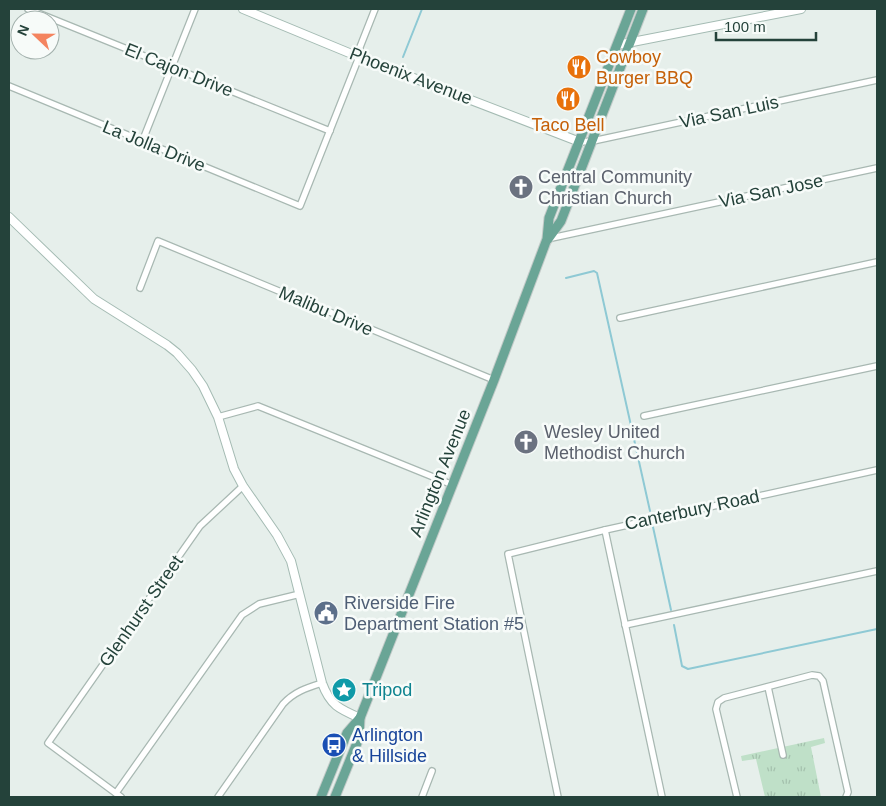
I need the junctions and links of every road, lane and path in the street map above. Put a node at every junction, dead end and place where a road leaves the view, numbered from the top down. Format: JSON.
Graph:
{"nodes":[{"id":1,"x":28,"y":9,"type":"edge"},
{"id":2,"x":195,"y":9,"type":"edge"},
{"id":3,"x":242,"y":9,"type":"edge"},
{"id":4,"x":375,"y":9,"type":"edge"},
{"id":5,"x":631,"y":9,"type":"edge"},
{"id":6,"x":643,"y":9,"type":"edge"},
{"id":7,"x":801,"y":9,"type":"edge"},
{"id":8,"x":638,"y":22,"type":"junction"},
{"id":9,"x":647,"y":39,"type":"junction"},
{"id":10,"x":629,"y":43,"type":"junction"},
{"id":11,"x":617,"y":45,"type":"junction"},
{"id":12,"x":359,"y":57,"type":"junction"},
{"id":13,"x":172,"y":67,"type":"junction"},
{"id":14,"x":877,"y":80,"type":"edge"},
{"id":15,"x":9,"y":86,"type":"edge"},
{"id":16,"x":330,"y":131,"type":"junction"},
{"id":17,"x":593,"y":141,"type":"junction"},
{"id":18,"x":142,"y":142,"type":"junction"},
{"id":19,"x":580,"y":142,"type":"junction"},
{"id":20,"x":877,"y":168,"type":"edge"},
{"id":21,"x":9,"y":217,"type":"edge"},
{"id":22,"x":547,"y":239,"type":"junction"},
{"id":23,"x":877,"y":262,"type":"edge"},
{"id":24,"x":140,"y":288,"type":"dead end"},
{"id":25,"x":620,"y":318,"type":"dead end"},
{"id":26,"x":877,"y":366,"type":"edge"},
{"id":27,"x":494,"y":380,"type":"junction"},
{"id":28,"x":644,"y":416,"type":"dead end"},
{"id":29,"x":218,"y":417,"type":"junction"},
{"id":30,"x":877,"y":470,"type":"edge"},
{"id":31,"x":453,"y":485,"type":"junction"},
{"id":32,"x":243,"y":486,"type":"junction"},
{"id":33,"x":604,"y":530,"type":"junction"},
{"id":34,"x":877,"y":571,"type":"edge"},
{"id":35,"x":300,"y":594,"type":"junction"},
{"id":36,"x":625,"y":625,"type":"junction"},
{"id":37,"x":322,"y":683,"type":"junction"},
{"id":38,"x":768,"y":687,"type":"junction"},
{"id":39,"x":360,"y":718,"type":"junction"},
{"id":40,"x":783,"y":755,"type":"dead end"},
{"id":41,"x":432,"y":771,"type":"dead end"},
{"id":42,"x":119,"y":795,"type":"edge"},
{"id":43,"x":218,"y":797,"type":"edge"},
{"id":44,"x":321,"y":797,"type":"edge"},
{"id":45,"x":335,"y":797,"type":"edge"},
{"id":46,"x":422,"y":797,"type":"edge"},
{"id":47,"x":558,"y":797,"type":"edge"},
{"id":48,"x":662,"y":797,"type":"edge"},
{"id":49,"x":737,"y":797,"type":"edge"},
{"id":50,"x":846,"y":797,"type":"edge"}],
"edges":[{"from":1,"to":13,"type":"street","name":"El Cajon Drive"},
{"from":2,"to":13,"type":"street"},
{"from":3,"to":12,"type":"street","name":"Phoenix Avenue"},
{"from":4,"to":12,"type":"street"},
{"from":5,"to":11,"type":"main road","name":"Arlington Avenue"},
{"from":6,"to":8,"type":"main road","name":"Arlington Avenue"},
{"from":7,"to":9,"type":"street"},
{"from":8,"to":9,"type":"street"},
{"from":8,"to":10,"type":"main road","name":"Arlington Avenue"},
{"from":9,"to":10,"type":"street"},
{"from":10,"to":11,"type":"street"},
{"from":10,"to":17,"type":"main road","name":"Arlington Avenue"},
{"from":11,"to":19,"type":"main road","name":"Arlington Avenue"},
{"from":12,"to":16,"type":"street"},
{"from":12,"to":19,"type":"street","name":"Phoenix Avenue"},
{"from":13,"to":16,"type":"street","name":"El Cajon Drive"},
{"from":13,"to":18,"type":"street"},
{"from":14,"to":17,"type":"street","name":"Via San Luis"},
{"from":15,"to":18,"type":"street","name":"La Jolla Drive"},
{"from":16,"to":18,"type":"street","name":"La Jolla Drive"},
{"from":17,"to":19,"type":"street","name":"Via San Luis"},
{"from":17,"to":22,"type":"main road","name":"Arlington Avenue"},
{"from":19,"to":22,"type":"main road","name":"Arlington Avenue"},
{"from":20,"to":22,"type":"street","name":"Via San Jose"},
{"from":21,"to":29,"type":"street"},
{"from":22,"to":27,"type":"main road","name":"Arlington Avenue"},
{"from":23,"to":25,"type":"street"},
{"from":24,"to":27,"type":"street","name":"Malibu Drive"},
{"from":26,"to":28,"type":"street"},
{"from":27,"to":31,"type":"main road","name":"Arlington Avenue"},
{"from":29,"to":31,"type":"street"},
{"from":29,"to":32,"type":"street"},
{"from":30,"to":33,"type":"street","name":"Canterbury Road"},
{"from":31,"to":39,"type":"main road","name":"Arlington Avenue"},
{"from":32,"to":35,"type":"street"},
{"from":32,"to":42,"type":"street","name":"Glenhurst Street"},
{"from":33,"to":36,"type":"street"},
{"from":33,"to":47,"type":"street","name":"Canterbury Road"},
{"from":34,"to":36,"type":"street"},
{"from":35,"to":37,"type":"street"},
{"from":35,"to":42,"type":"street"},
{"from":36,"to":48,"type":"street"},
{"from":37,"to":39,"type":"street"},
{"from":37,"to":43,"type":"street"},
{"from":38,"to":40,"type":"street"},
{"from":38,"to":49,"type":"street"},
{"from":38,"to":50,"type":"street"},
{"from":39,"to":44,"type":"main road","name":"Arlington Avenue"},
{"from":39,"to":45,"type":"main road","name":"Arlington Avenue"},
{"from":41,"to":46,"type":"street"}]}
